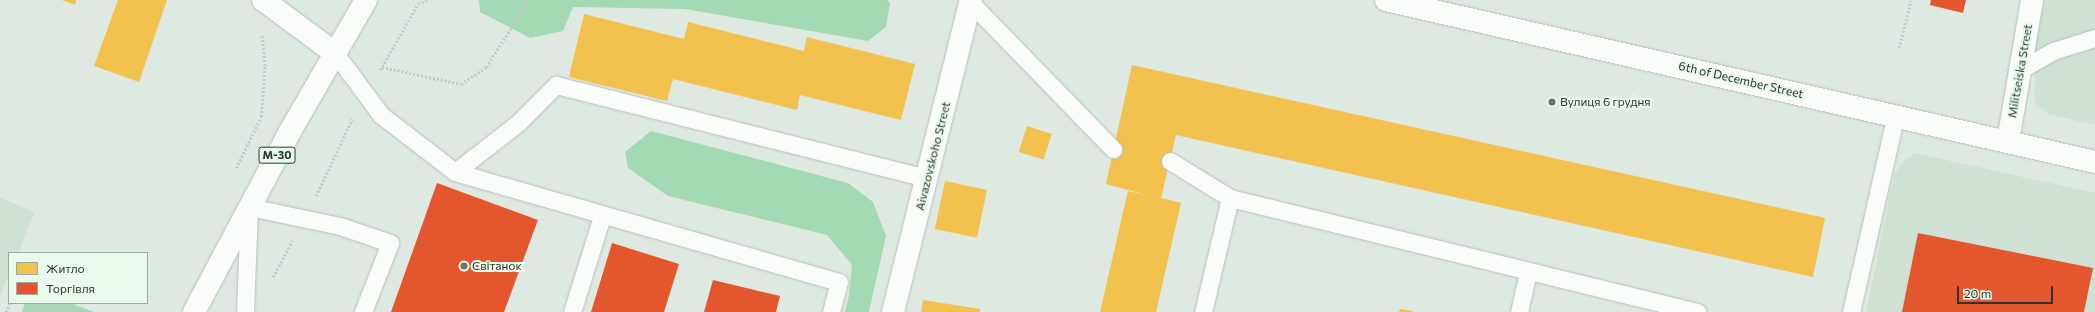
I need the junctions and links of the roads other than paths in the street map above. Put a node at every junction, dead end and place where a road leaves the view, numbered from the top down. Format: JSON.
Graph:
{"nodes":[{"id":1,"x":263,"y":0,"type":"edge"},
{"id":2,"x":366,"y":0,"type":"edge"},
{"id":3,"x":1386,"y":0,"type":"edge"},
{"id":4,"x":2032,"y":0,"type":"edge"},
{"id":5,"x":971,"y":2,"type":"edge"},
{"id":6,"x":2095,"y":38,"type":"edge"},
{"id":7,"x":335,"y":53,"type":"junction"},
{"id":8,"x":2020,"y":70,"type":"junction"},
{"id":9,"x":1896,"y":114,"type":"junction"},
{"id":10,"x":2008,"y":142,"type":"junction"},
{"id":11,"x":1113,"y":149,"type":"dead end"},
{"id":12,"x":1170,"y":161,"type":"dead end"},
{"id":13,"x":2095,"y":162,"type":"edge"},
{"id":14,"x":455,"y":172,"type":"junction"},
{"id":15,"x":927,"y":178,"type":"junction"},
{"id":16,"x":1230,"y":198,"type":"junction"},
{"id":17,"x":249,"y":207,"type":"junction"},
{"id":18,"x":602,"y":216,"type":"junction"},
{"id":19,"x":1528,"y":272,"type":"junction"},
{"id":20,"x":194,"y":312,"type":"edge"},
{"id":21,"x":245,"y":312,"type":"edge"},
{"id":22,"x":363,"y":312,"type":"edge"},
{"id":23,"x":572,"y":312,"type":"edge"},
{"id":24,"x":831,"y":312,"type":"edge"},
{"id":25,"x":893,"y":312,"type":"edge"},
{"id":26,"x":1203,"y":312,"type":"edge"},
{"id":27,"x":1519,"y":312,"type":"edge"},
{"id":28,"x":1697,"y":312,"type":"edge"},
{"id":29,"x":1851,"y":312,"type":"edge"}],
"edges":[{"from":1,"to":7,"type":"main road"},
{"from":2,"to":7,"type":"main road","number":"М-30"},
{"from":3,"to":9,"type":"main road","name":"6th of December Street"},
{"from":4,"to":8,"type":"main road","name":"Militseiska Street"},
{"from":5,"to":11,"type":"lane"},
{"from":5,"to":15,"type":"main road","name":"Aivazovskoho Street"},
{"from":6,"to":8,"type":"lane"},
{"from":7,"to":14,"type":"lane"},
{"from":7,"to":17,"type":"main road","number":"М-30"},
{"from":8,"to":10,"type":"main road","name":"Militseiska Street"},
{"from":9,"to":10,"type":"main road","name":"6th of December Street"},
{"from":9,"to":29,"type":"lane"},
{"from":10,"to":13,"type":"main road","name":"6th of December Street"},
{"from":12,"to":16,"type":"lane"},
{"from":14,"to":15,"type":"lane"},
{"from":14,"to":18,"type":"lane"},
{"from":15,"to":25,"type":"main road","name":"Aivazovskoho Street"},
{"from":16,"to":19,"type":"lane"},
{"from":16,"to":26,"type":"lane"},
{"from":17,"to":20,"type":"main road","number":"М-30"},
{"from":17,"to":21,"type":"lane"},
{"from":17,"to":22,"type":"lane"},
{"from":18,"to":23,"type":"lane"},
{"from":18,"to":24,"type":"lane"},
{"from":19,"to":27,"type":"lane"},
{"from":19,"to":28,"type":"lane"}]}
